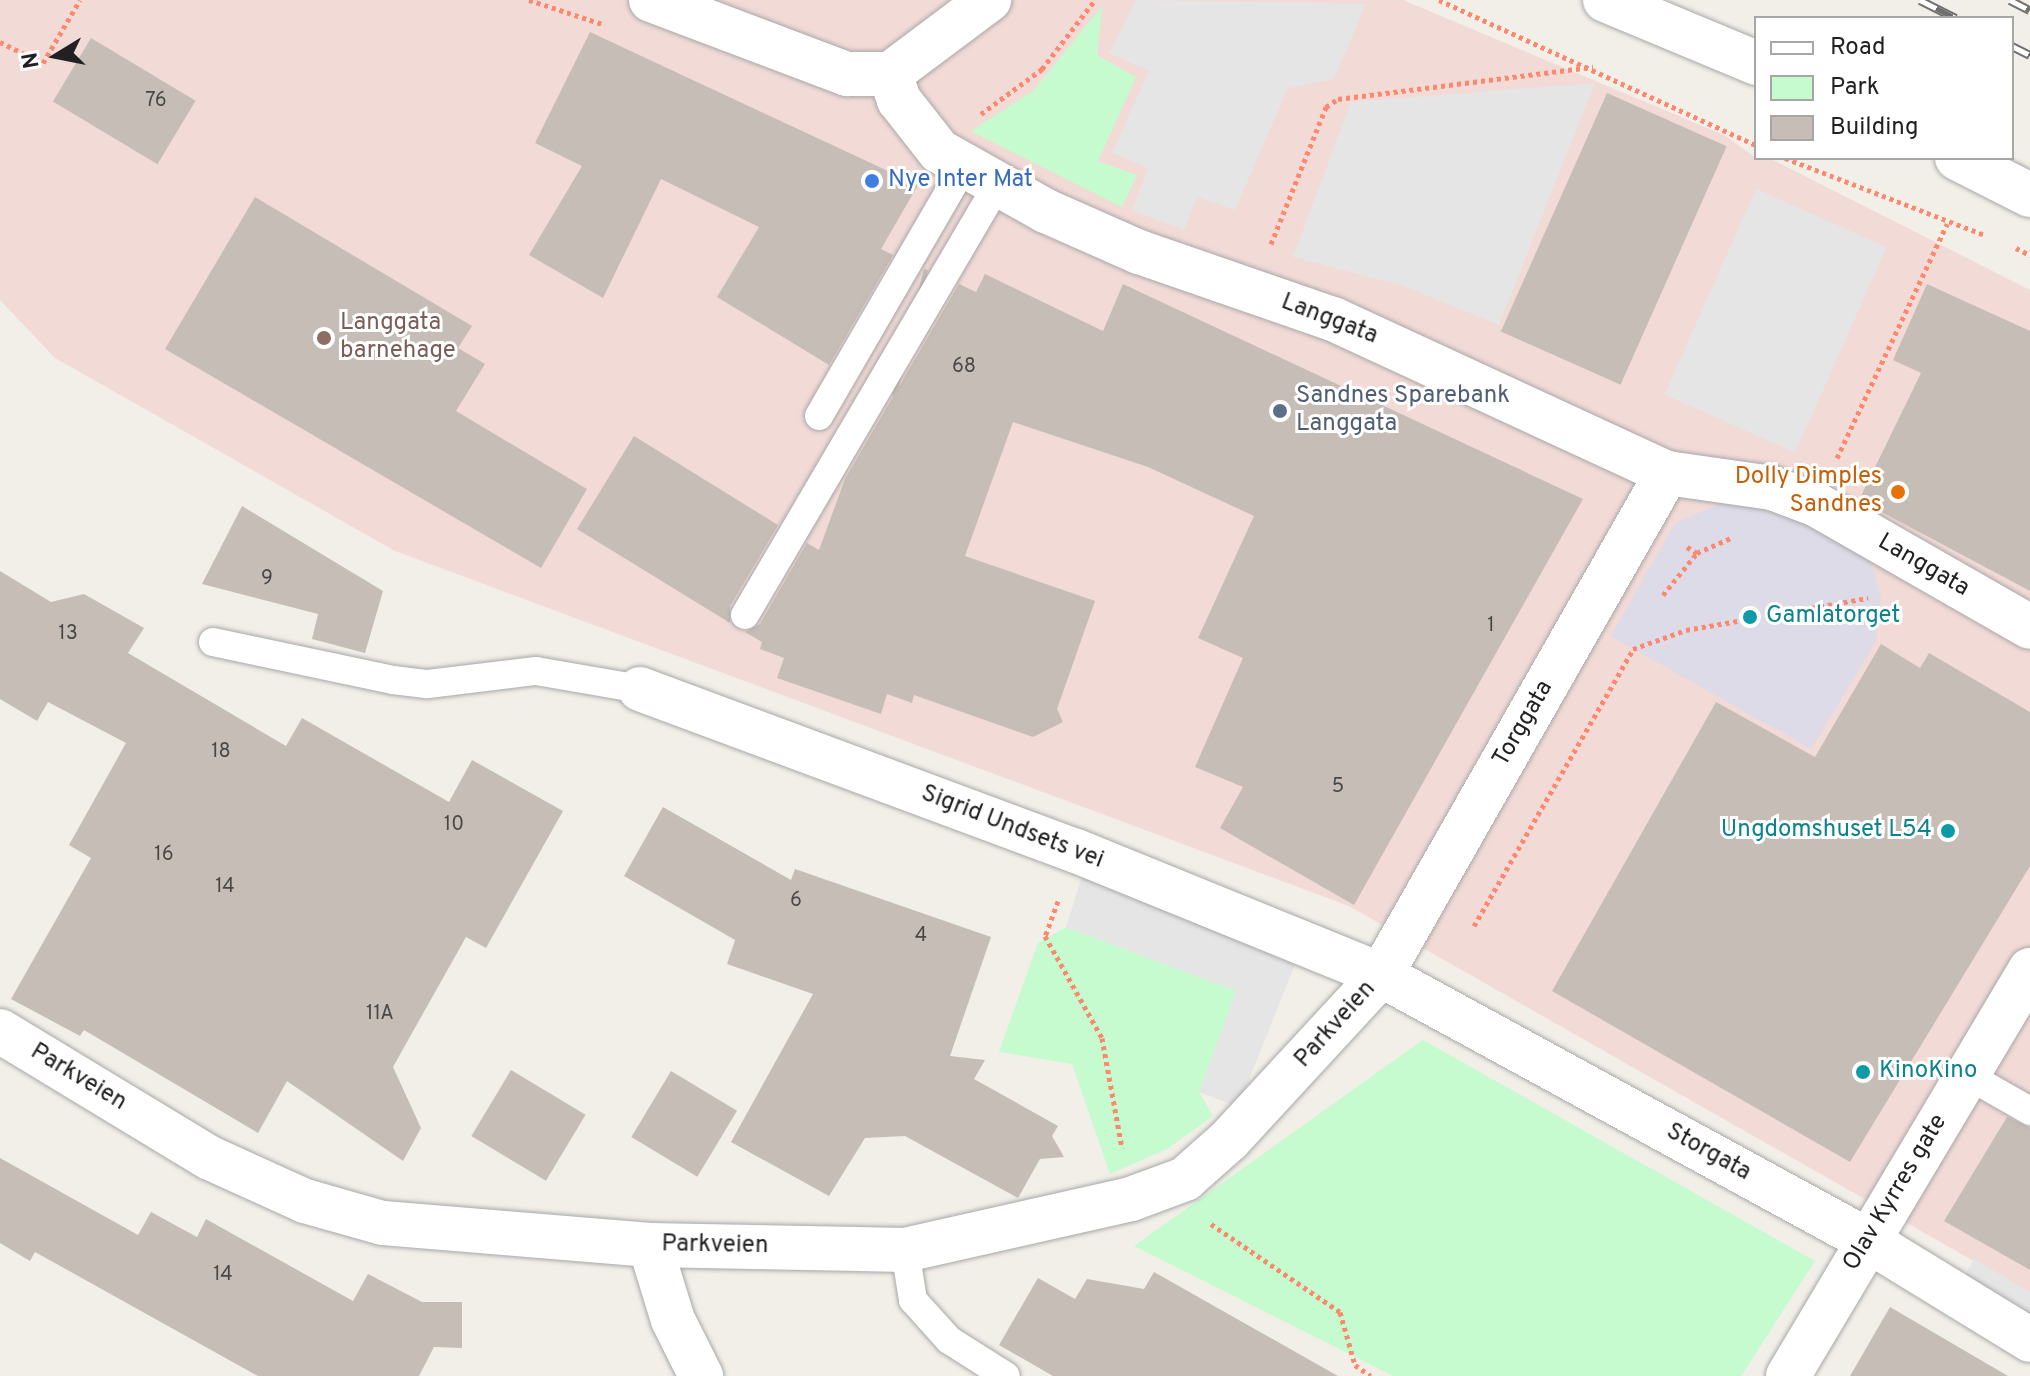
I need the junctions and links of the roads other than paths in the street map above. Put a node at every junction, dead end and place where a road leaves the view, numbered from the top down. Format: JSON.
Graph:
{"nodes":[{"id":1,"x":651,"y":0,"type":"edge"},
{"id":2,"x":989,"y":0,"type":"edge"},
{"id":3,"x":1605,"y":0,"type":"edge"},
{"id":4,"x":1754,"y":62,"type":"edge"},
{"id":5,"x":890,"y":74,"type":"junction"},
{"id":6,"x":1961,"y":160,"type":"edge"},
{"id":7,"x":980,"y":177,"type":"junction"},
{"id":8,"x":2030,"y":195,"type":"edge"},
{"id":9,"x":819,"y":416,"type":"dead end"},
{"id":10,"x":1667,"y":473,"type":"junction"},
{"id":11,"x":745,"y":615,"type":"dead end"},
{"id":12,"x":2030,"y":627,"type":"edge"},
{"id":13,"x":213,"y":642,"type":"dead end"},
{"id":14,"x":640,"y":689,"type":"joint"},
{"id":15,"x":2030,"y":970,"type":"edge"},
{"id":16,"x":1381,"y":975,"type":"junction"},
{"id":17,"x":0,"y":1031,"type":"edge"},
{"id":18,"x":1967,"y":1075,"type":"junction"},
{"id":19,"x":2030,"y":1111,"type":"edge"},
{"id":20,"x":1867,"y":1240,"type":"junction"},
{"id":21,"x":650,"y":1245,"type":"junction"},
{"id":22,"x":905,"y":1250,"type":"junction"},
{"id":23,"x":2030,"y":1340,"type":"edge"},
{"id":24,"x":701,"y":1376,"type":"edge"},
{"id":25,"x":1006,"y":1376,"type":"edge"},
{"id":26,"x":1788,"y":1376,"type":"edge"}],
"edges":[{"from":1,"to":5,"type":"street"},
{"from":2,"to":5,"type":"street"},
{"from":3,"to":4,"type":"street"},
{"from":5,"to":7,"type":"street","name":"Langgata"},
{"from":6,"to":8,"type":"street"},
{"from":7,"to":9,"type":"lane"},
{"from":7,"to":10,"type":"street","name":"Langgata"},
{"from":7,"to":11,"type":"lane"},
{"from":10,"to":12,"type":"street","name":"Langgata"},
{"from":10,"to":16,"type":"street","name":"Torggata"},
{"from":13,"to":14,"type":"lane"},
{"from":14,"to":16,"type":"street","name":"Sigrid Undsets vei"},
{"from":15,"to":18,"type":"street","name":"Olav Kyrres gate"},
{"from":16,"to":20,"type":"street","name":"Storgata"},
{"from":16,"to":22,"type":"street","name":"Parkveien"},
{"from":17,"to":21,"type":"street","name":"Parkveien"},
{"from":18,"to":19,"type":"lane"},
{"from":18,"to":20,"type":"street","name":"Olav Kyrres gate"},
{"from":20,"to":23,"type":"street","name":"Storgata"},
{"from":20,"to":26,"type":"street","name":"Olav Kyrres gate"},
{"from":21,"to":22,"type":"street","name":"Parkveien"},
{"from":21,"to":24,"type":"street"},
{"from":22,"to":25,"type":"lane"}]}
